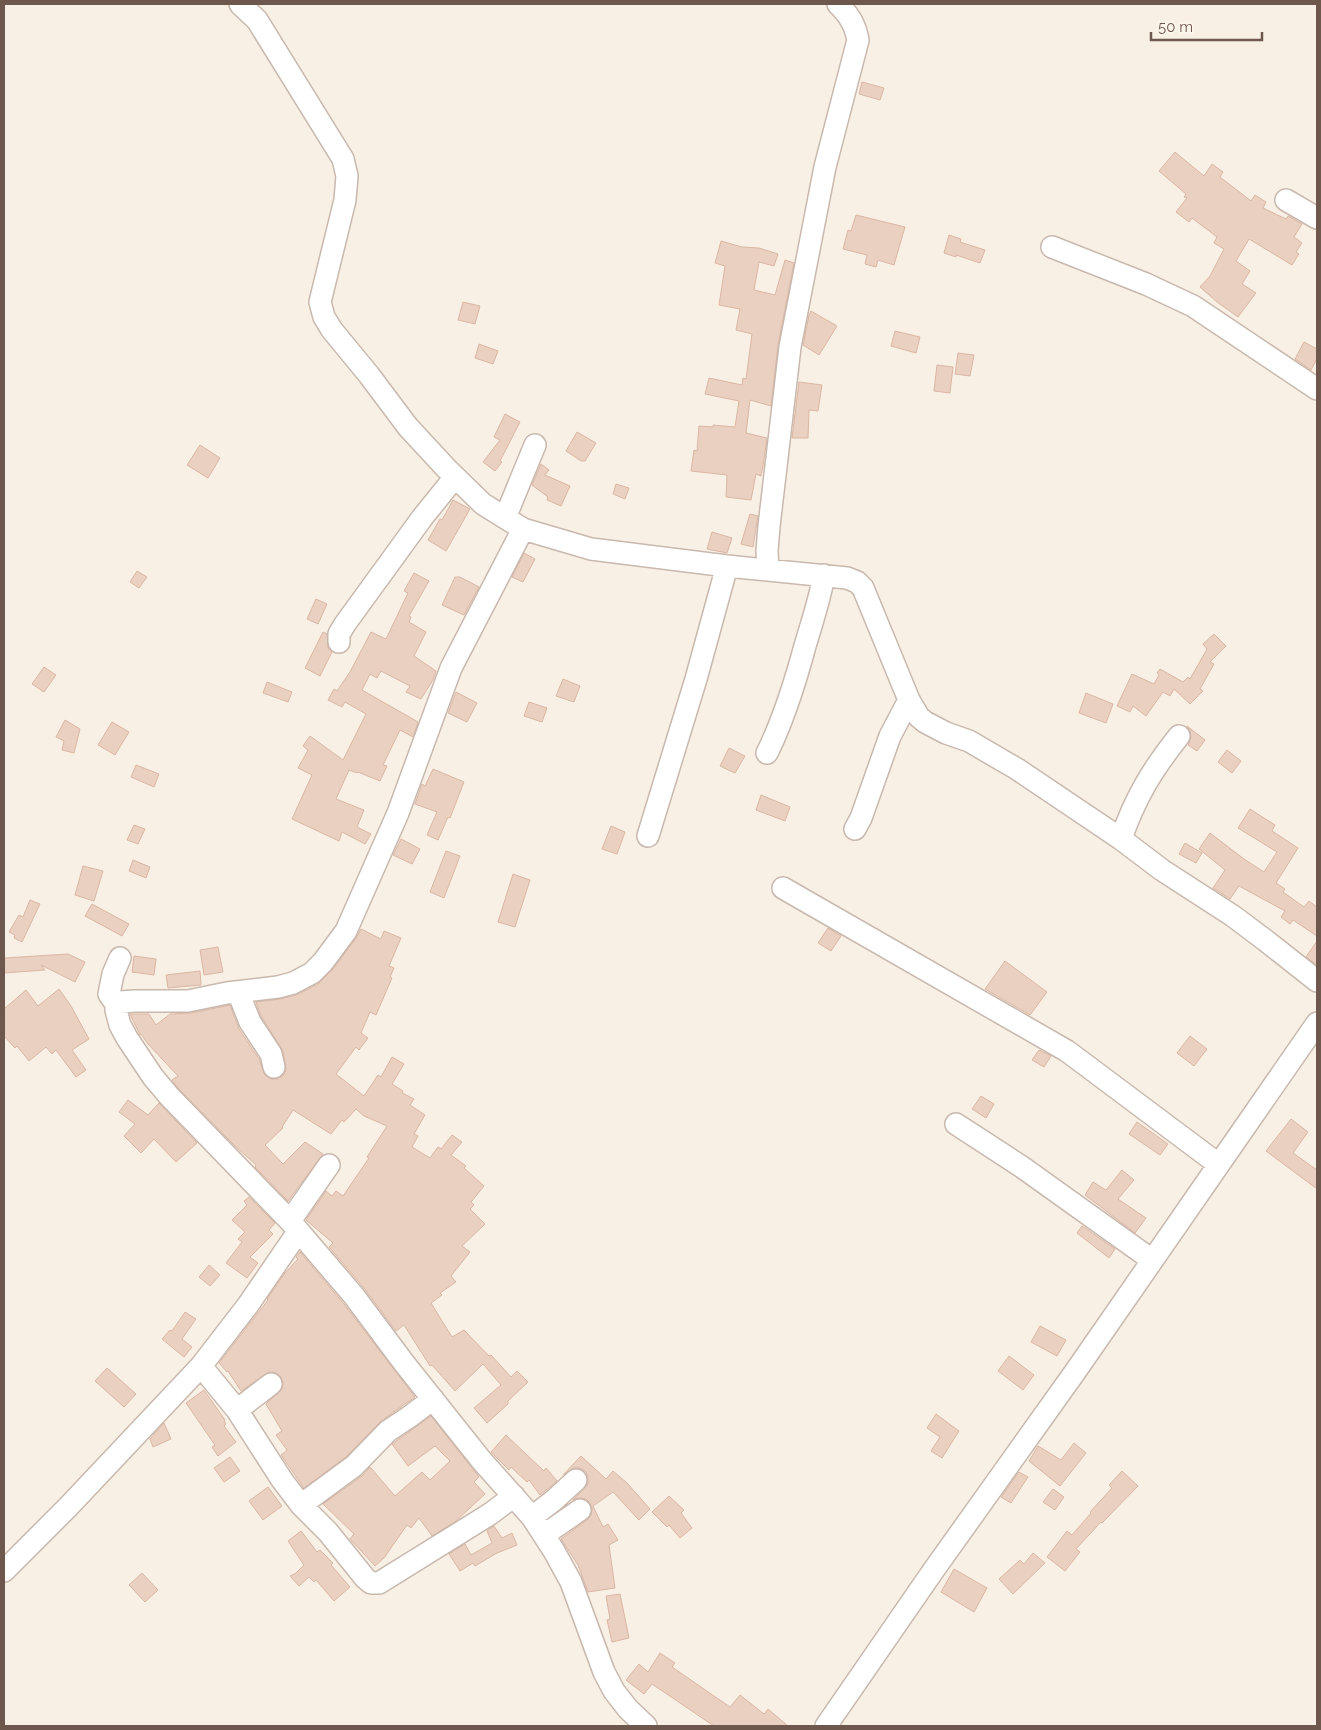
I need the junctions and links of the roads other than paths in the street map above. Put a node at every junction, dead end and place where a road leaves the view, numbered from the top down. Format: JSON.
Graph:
{"nodes":[{"id":1,"x":240,"y":4,"type":"edge"},
{"id":2,"x":838,"y":4,"type":"edge"},
{"id":3,"x":1286,"y":200,"type":"dead end"},
{"id":4,"x":1317,"y":218,"type":"edge"},
{"id":5,"x":1052,"y":248,"type":"dead end"},
{"id":6,"x":1317,"y":389,"type":"edge"},
{"id":7,"x":535,"y":445,"type":"dead end"},
{"id":8,"x":455,"y":477,"type":"junction"},
{"id":9,"x":514,"y":524,"type":"junction"},
{"id":10,"x":727,"y":566,"type":"junction"},
{"id":11,"x":768,"y":570,"type":"junction"},
{"id":12,"x":824,"y":575,"type":"junction"},
{"id":13,"x":339,"y":642,"type":"dead end"},
{"id":14,"x":909,"y":700,"type":"junction"},
{"id":15,"x":1179,"y":736,"type":"dead end"},
{"id":16,"x":767,"y":753,"type":"dead end"},
{"id":17,"x":855,"y":829,"type":"dead end"},
{"id":18,"x":648,"y":836,"type":"dead end"},
{"id":19,"x":1121,"y":839,"type":"junction"},
{"id":20,"x":783,"y":888,"type":"dead end"},
{"id":21,"x":120,"y":958,"type":"dead end"},
{"id":22,"x":1317,"y":982,"type":"edge"},
{"id":23,"x":238,"y":992,"type":"junction"},
{"id":24,"x":116,"y":1004,"type":"junction"},
{"id":25,"x":1317,"y":1023,"type":"edge"},
{"id":26,"x":274,"y":1067,"type":"dead end"},
{"id":27,"x":956,"y":1124,"type":"dead end"},
{"id":28,"x":1218,"y":1164,"type":"junction"},
{"id":29,"x":329,"y":1165,"type":"dead end"},
{"id":30,"x":294,"y":1226,"type":"junction"},
{"id":31,"x":1152,"y":1260,"type":"junction"},
{"id":32,"x":201,"y":1366,"type":"junction"},
{"id":33,"x":271,"y":1384,"type":"dead end"},
{"id":34,"x":433,"y":1399,"type":"junction"},
{"id":35,"x":237,"y":1410,"type":"junction"},
{"id":36,"x":576,"y":1480,"type":"dead end"},
{"id":37,"x":514,"y":1496,"type":"junction"},
{"id":38,"x":301,"y":1505,"type":"junction"},
{"id":39,"x":580,"y":1510,"type":"dead end"},
{"id":40,"x":532,"y":1517,"type":"junction"},
{"id":41,"x":544,"y":1536,"type":"junction"},
{"id":42,"x":4,"y":1571,"type":"edge"},
{"id":43,"x":646,"y":1726,"type":"edge"},
{"id":44,"x":826,"y":1726,"type":"edge"}],
"edges":[{"from":1,"to":8,"type":"street"},
{"from":2,"to":11,"type":"street"},
{"from":3,"to":4,"type":"street"},
{"from":5,"to":6,"type":"street"},
{"from":7,"to":9,"type":"street"},
{"from":8,"to":9,"type":"street"},
{"from":8,"to":13,"type":"street"},
{"from":9,"to":10,"type":"street"},
{"from":9,"to":23,"type":"street"},
{"from":10,"to":11,"type":"street"},
{"from":10,"to":18,"type":"street"},
{"from":11,"to":12,"type":"street"},
{"from":12,"to":14,"type":"street"},
{"from":12,"to":16,"type":"street"},
{"from":14,"to":17,"type":"street"},
{"from":14,"to":19,"type":"street"},
{"from":15,"to":19,"type":"street"},
{"from":19,"to":22,"type":"street"},
{"from":20,"to":28,"type":"street"},
{"from":21,"to":24,"type":"street"},
{"from":23,"to":24,"type":"street"},
{"from":23,"to":26,"type":"street"},
{"from":24,"to":30,"type":"street"},
{"from":25,"to":28,"type":"street"},
{"from":27,"to":31,"type":"street"},
{"from":28,"to":31,"type":"street"},
{"from":29,"to":30,"type":"street"},
{"from":30,"to":32,"type":"street"},
{"from":30,"to":34,"type":"street"},
{"from":31,"to":44,"type":"street"},
{"from":32,"to":35,"type":"street"},
{"from":32,"to":42,"type":"street"},
{"from":33,"to":35,"type":"street"},
{"from":34,"to":37,"type":"street"},
{"from":34,"to":38,"type":"street"},
{"from":35,"to":38,"type":"street"},
{"from":36,"to":40,"type":"street"},
{"from":37,"to":38,"type":"street"},
{"from":37,"to":40,"type":"street"},
{"from":39,"to":41,"type":"street"},
{"from":40,"to":41,"type":"street"},
{"from":41,"to":43,"type":"street"}]}
